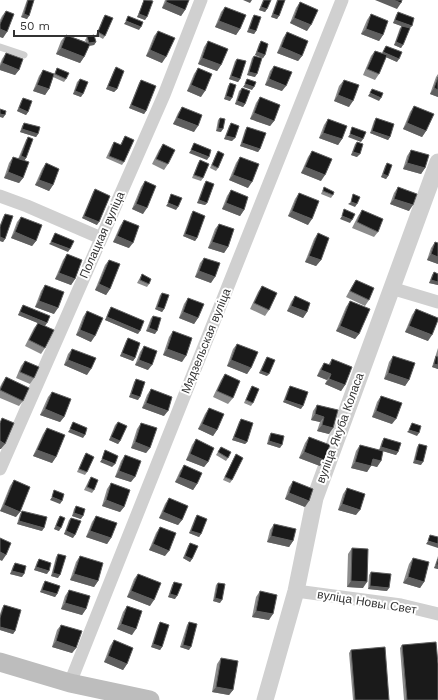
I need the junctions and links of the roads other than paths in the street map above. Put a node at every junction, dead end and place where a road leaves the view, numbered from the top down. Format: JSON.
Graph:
{"nodes":[{"id":1,"x":201,"y":0,"type":"edge"},
{"id":2,"x":342,"y":0,"type":"edge"},
{"id":3,"x":0,"y":46,"type":"edge"},
{"id":4,"x":24,"y":55,"type":"dead end"},
{"id":5,"x":438,"y":162,"type":"edge"},
{"id":6,"x":0,"y":196,"type":"edge"},
{"id":7,"x":101,"y":238,"type":"junction"},
{"id":8,"x":391,"y":288,"type":"junction"},
{"id":9,"x":438,"y":302,"type":"edge"},
{"id":10,"x":0,"y":470,"type":"edge"},
{"id":11,"x":296,"y":591,"type":"junction"},
{"id":12,"x":438,"y":614,"type":"edge"},
{"id":13,"x":0,"y":662,"type":"edge"},
{"id":14,"x":70,"y":683,"type":"junction"},
{"id":15,"x":150,"y":700,"type":"edge"},
{"id":16,"x":265,"y":700,"type":"edge"}],
"edges":[{"from":1,"to":7,"type":"street","name":"Полацкая вуліца"},
{"from":2,"to":14,"type":"street","name":"Мядзельская вуліца"},
{"from":3,"to":4,"type":"lane"},
{"from":5,"to":8,"type":"street","name":"вуліца Якуба Коласа"},
{"from":6,"to":7,"type":"street"},
{"from":7,"to":10,"type":"street","name":"Полацкая вуліца"},
{"from":8,"to":9,"type":"street"},
{"from":8,"to":11,"type":"street","name":"вуліца Якуба Коласа"},
{"from":11,"to":12,"type":"street","name":"вуліца Новы Свет"},
{"from":11,"to":16,"type":"street","name":"вуліца Якуба Коласа"},
{"from":13,"to":14,"type":"main road"},
{"from":14,"to":15,"type":"main road"}]}
